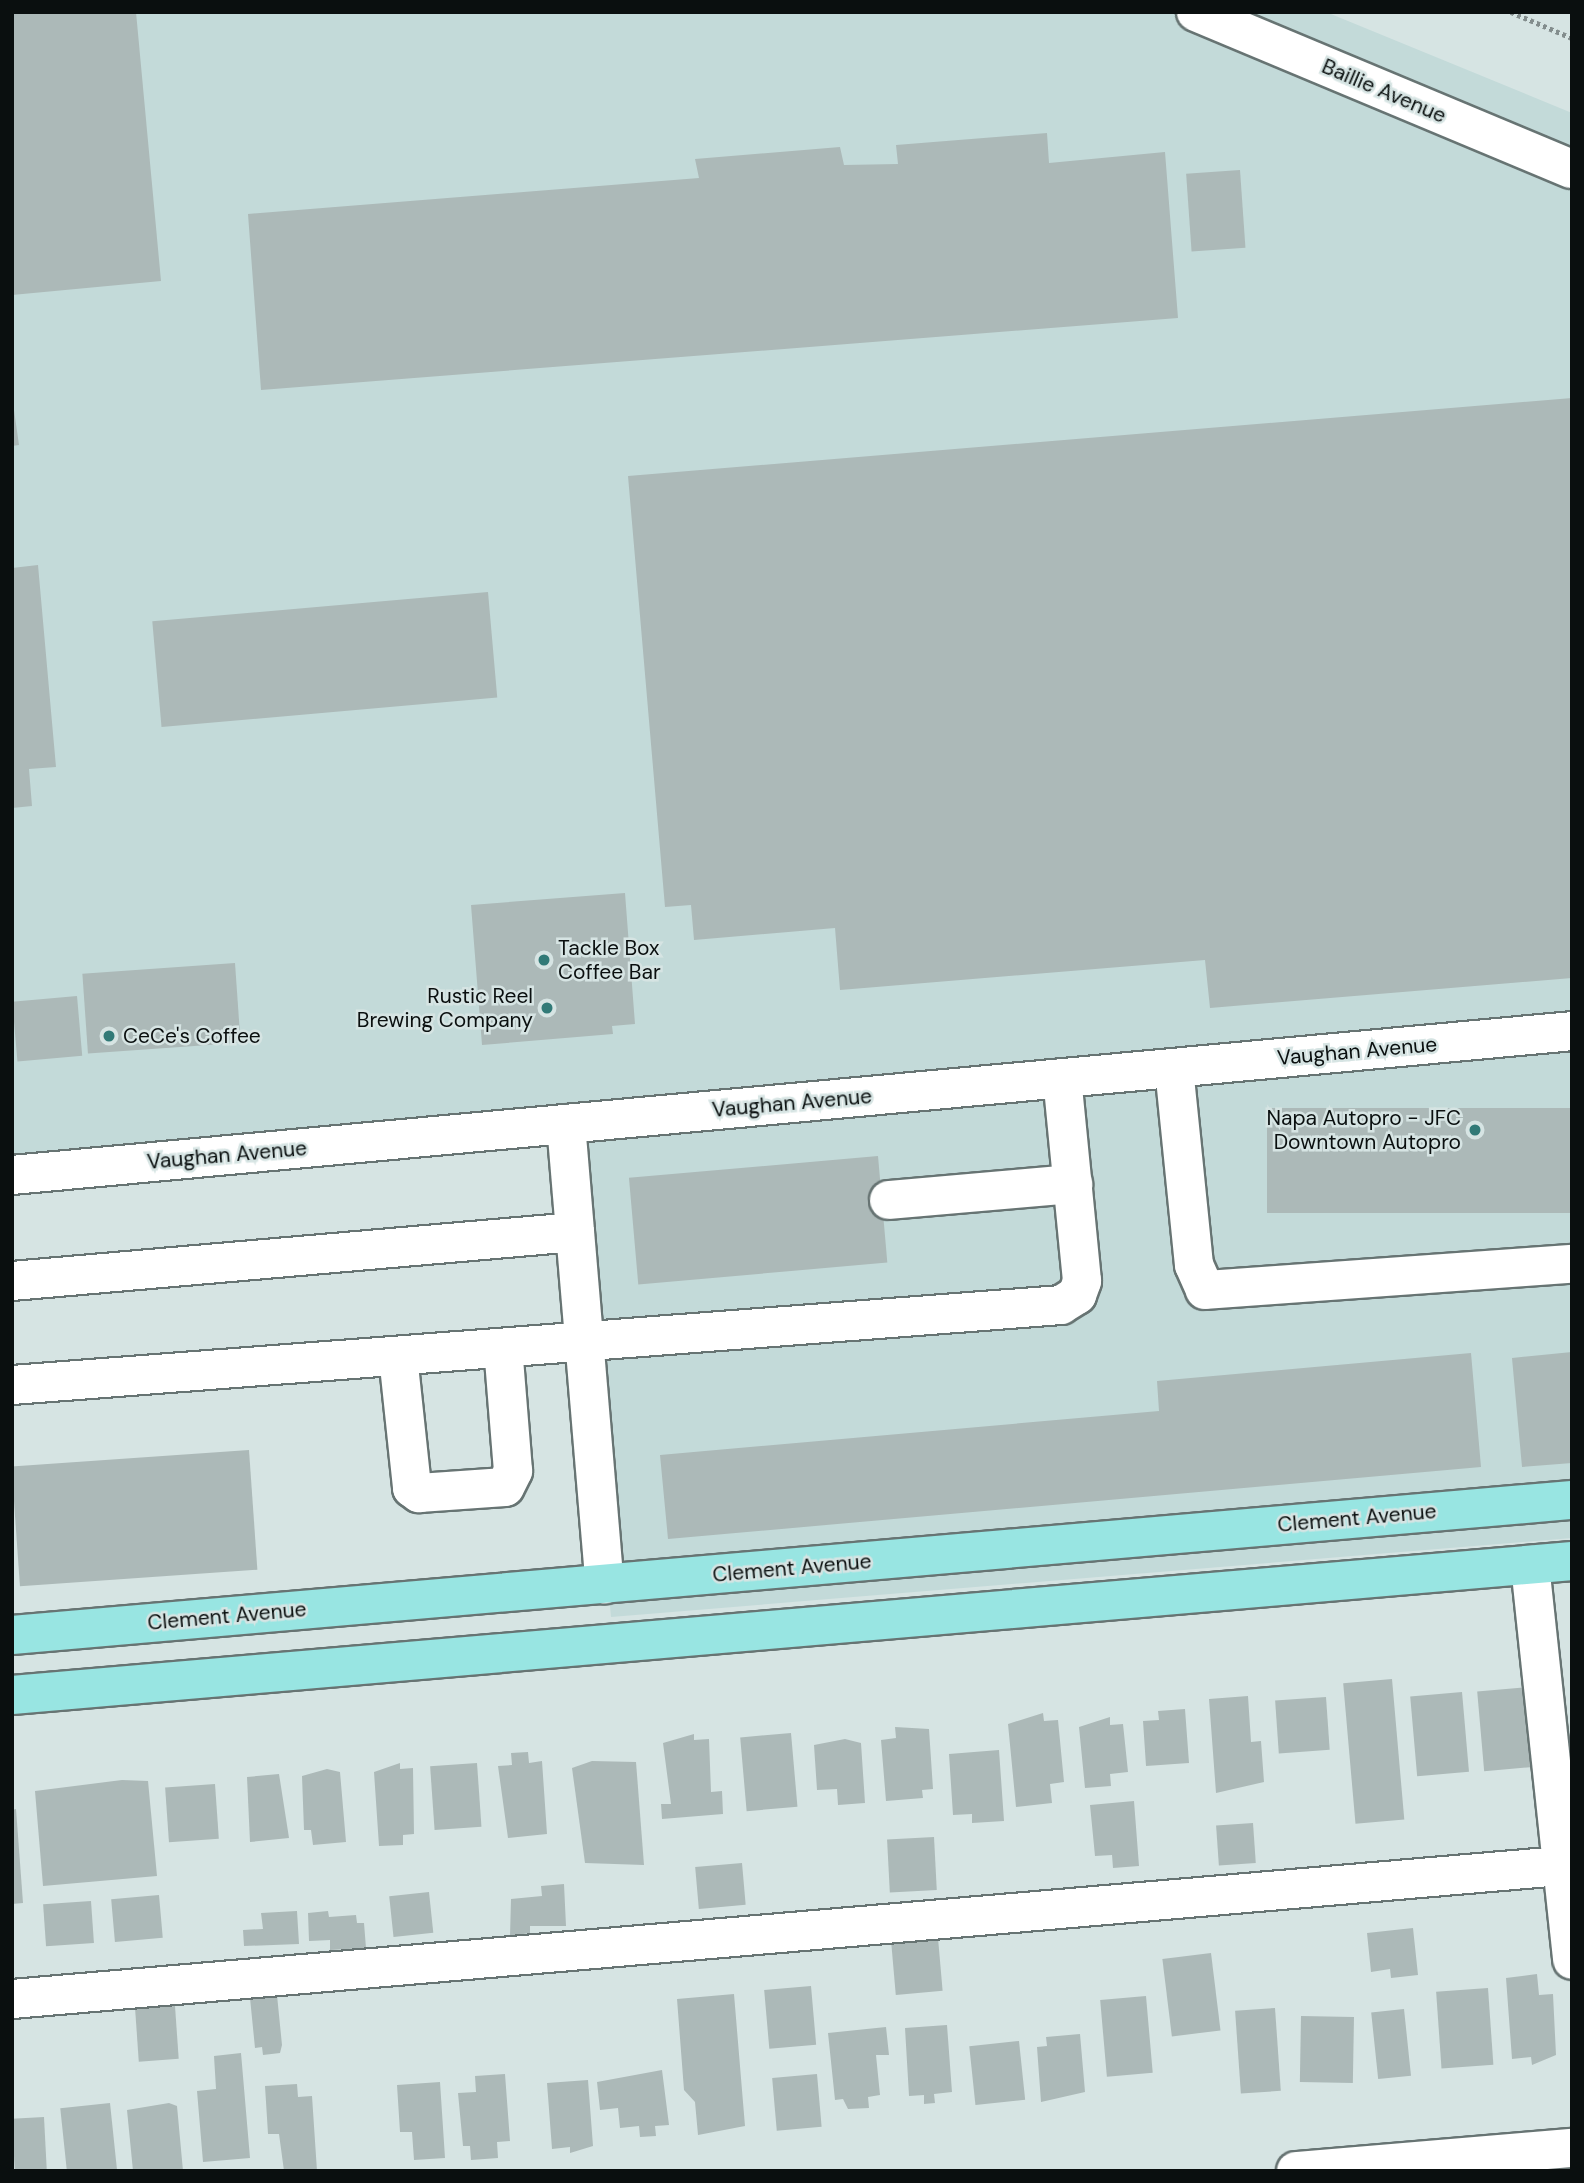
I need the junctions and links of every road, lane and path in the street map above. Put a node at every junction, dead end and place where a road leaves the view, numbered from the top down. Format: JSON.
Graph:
{"nodes":[{"id":1,"x":1195,"y":12,"type":"edge"},
{"id":2,"x":1511,"y":12,"type":"edge"},
{"id":3,"x":1572,"y":38,"type":"edge"},
{"id":4,"x":1572,"y":169,"type":"edge"},
{"id":5,"x":1572,"y":1031,"type":"edge"},
{"id":6,"x":1174,"y":1068,"type":"junction"},
{"id":7,"x":1062,"y":1078,"type":"junction"},
{"id":8,"x":566,"y":1124,"type":"junction"},
{"id":9,"x":12,"y":1175,"type":"edge"},
{"id":10,"x":1073,"y":1184,"type":"junction"},
{"id":11,"x":889,"y":1200,"type":"dead end"},
{"id":12,"x":575,"y":1233,"type":"junction"},
{"id":13,"x":1572,"y":1264,"type":"edge"},
{"id":14,"x":12,"y":1281,"type":"edge"},
{"id":15,"x":583,"y":1342,"type":"junction"},
{"id":16,"x":503,"y":1348,"type":"junction"},
{"id":17,"x":398,"y":1356,"type":"junction"},
{"id":18,"x":12,"y":1385,"type":"edge"},
{"id":19,"x":1572,"y":1500,"type":"edge"},
{"id":20,"x":1572,"y":1561,"type":"edge"},
{"id":21,"x":1530,"y":1565,"type":"junction"},
{"id":22,"x":605,"y":1584,"type":"junction"},
{"id":23,"x":12,"y":1635,"type":"edge"},
{"id":24,"x":12,"y":1695,"type":"edge"},
{"id":25,"x":1562,"y":1866,"type":"junction"},
{"id":26,"x":1572,"y":1960,"type":"edge"},
{"id":27,"x":12,"y":1998,"type":"edge"},
{"id":28,"x":1572,"y":2148,"type":"edge"},
{"id":29,"x":1296,"y":2171,"type":"edge"}],
"edges":[{"from":1,"to":4,"type":"street","name":"Baillie Avenue"},
{"from":2,"to":3,"type":"path"},
{"from":5,"to":6,"type":"street","name":"Vaughan Avenue"},
{"from":6,"to":7,"type":"street","name":"Vaughan Avenue"},
{"from":6,"to":13,"type":"street"},
{"from":7,"to":8,"type":"street","name":"Vaughan Avenue"},
{"from":7,"to":10,"type":"street"},
{"from":8,"to":9,"type":"street","name":"Vaughan Avenue"},
{"from":8,"to":12,"type":"street"},
{"from":10,"to":11,"type":"street"},
{"from":10,"to":15,"type":"street"},
{"from":12,"to":14,"type":"street"},
{"from":12,"to":15,"type":"street"},
{"from":15,"to":16,"type":"street"},
{"from":15,"to":22,"type":"street"},
{"from":16,"to":17,"type":"street"},
{"from":16,"to":17,"type":"street"},
{"from":17,"to":18,"type":"street"},
{"from":19,"to":22,"type":"main road","name":"Clement Avenue"},
{"from":20,"to":21,"type":"main road"},
{"from":21,"to":24,"type":"main road"},
{"from":21,"to":25,"type":"street"},
{"from":22,"to":23,"type":"main road","name":"Clement Avenue"},
{"from":25,"to":26,"type":"street"},
{"from":25,"to":27,"type":"street"},
{"from":28,"to":29,"type":"street"}]}
